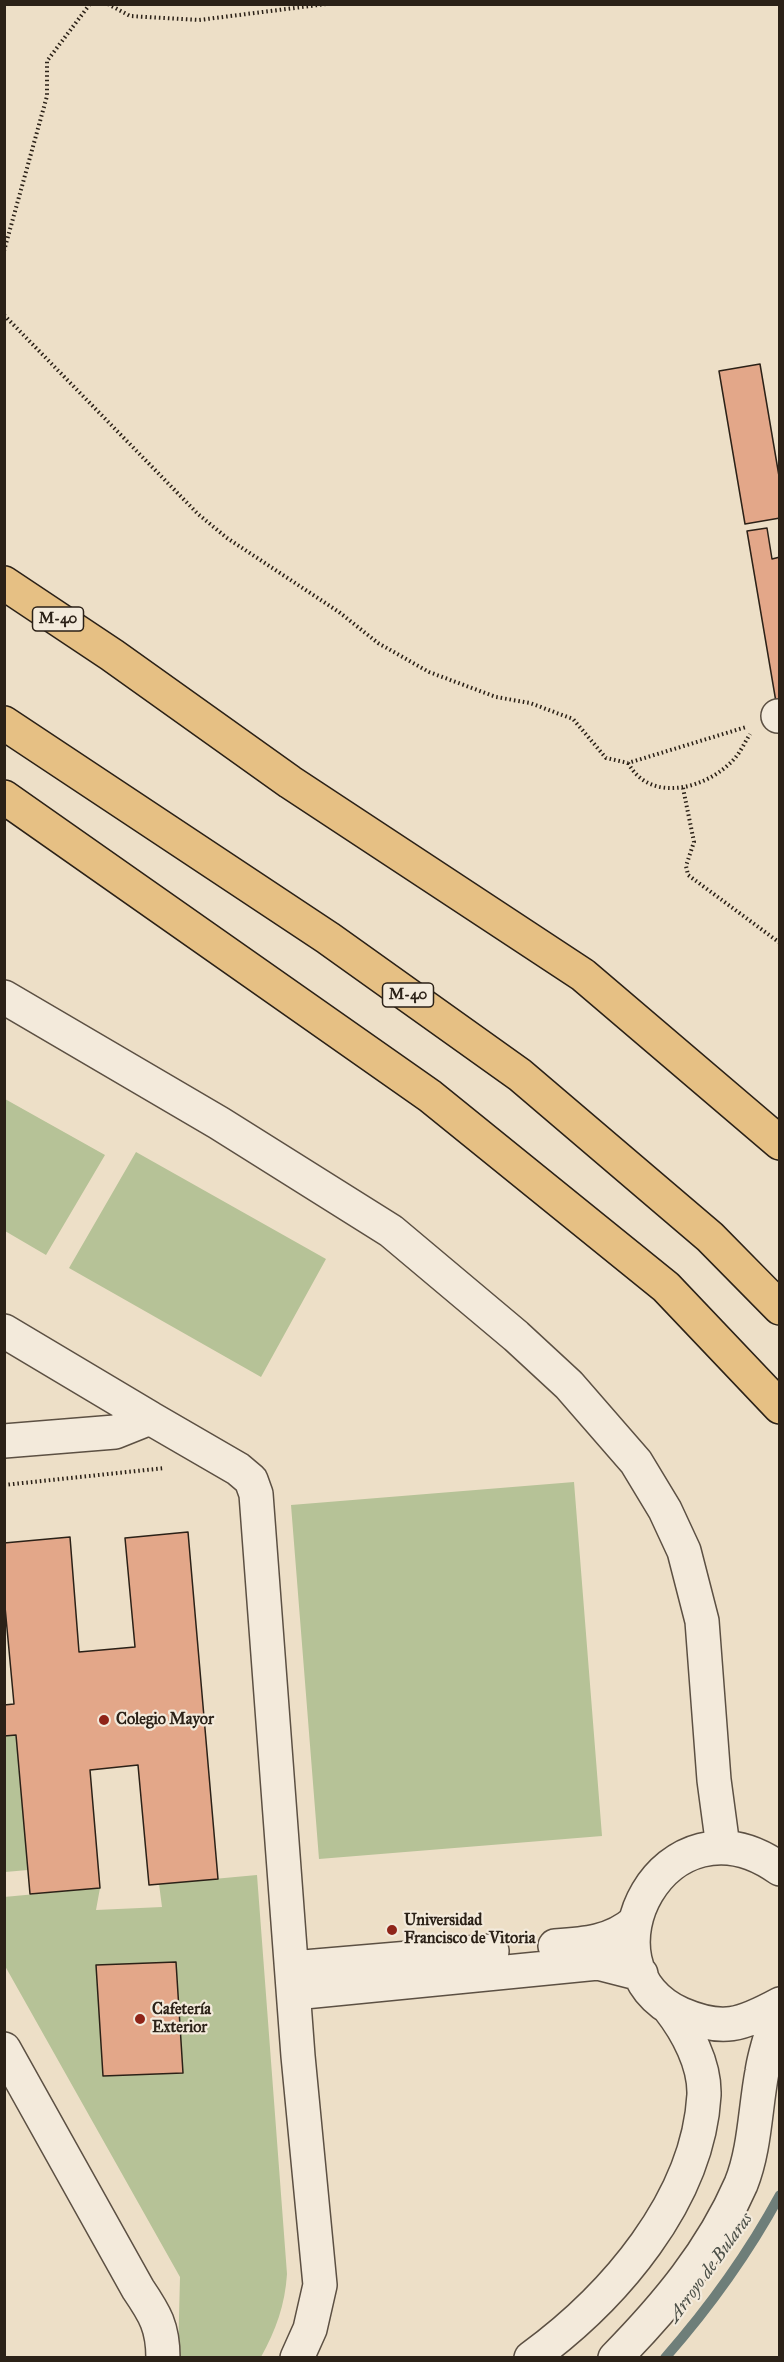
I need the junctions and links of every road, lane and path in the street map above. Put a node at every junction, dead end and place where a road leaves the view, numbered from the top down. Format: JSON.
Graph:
{"nodes":[{"id":1,"x":90,"y":4,"type":"edge"},
{"id":2,"x":108,"y":4,"type":"edge"},
{"id":3,"x":326,"y":4,"type":"edge"},
{"id":4,"x":4,"y":251,"type":"edge"},
{"id":5,"x":4,"y":315,"type":"edge"},
{"id":6,"x":4,"y":583,"type":"edge"},
{"id":7,"x":772,"y":719,"type":"edge"},
{"id":8,"x":4,"y":723,"type":"edge"},
{"id":9,"x":628,"y":763,"type":"junction"},
{"id":10,"x":683,"y":788,"type":"junction"},
{"id":11,"x":4,"y":797,"type":"edge"},
{"id":12,"x":780,"y":943,"type":"edge"},
{"id":13,"x":4,"y":996,"type":"edge"},
{"id":14,"x":780,"y":1143,"type":"edge"},
{"id":15,"x":780,"y":1308,"type":"edge"},
{"id":16,"x":4,"y":1331,"type":"edge"},
{"id":17,"x":780,"y":1407,"type":"edge"},
{"id":18,"x":150,"y":1418,"type":"junction"},
{"id":19,"x":4,"y":1442,"type":"edge"},
{"id":20,"x":171,"y":1467,"type":"dead end"},
{"id":21,"x":4,"y":1485,"type":"edge"},
{"id":22,"x":723,"y":1847,"type":"junction"},
{"id":23,"x":780,"y":1869,"type":"edge"},
{"id":24,"x":634,"y":1922,"type":"junction"},
{"id":25,"x":641,"y":1974,"type":"junction"},
{"id":26,"x":293,"y":1981,"type":"junction"},
{"id":27,"x":780,"y":2005,"type":"edge"},
{"id":28,"x":669,"y":2008,"type":"junction"},
{"id":29,"x":4,"y":2049,"type":"edge"},
{"id":30,"x":163,"y":2358,"type":"edge"},
{"id":31,"x":297,"y":2358,"type":"edge"},
{"id":32,"x":531,"y":2358,"type":"edge"},
{"id":33,"x":615,"y":2358,"type":"edge"}],
"edges":[{"from":1,"to":4,"type":"path"},
{"from":2,"to":3,"type":"path"},
{"from":5,"to":9,"type":"path"},
{"from":6,"to":14,"type":"highway","number":"M-40"},
{"from":7,"to":9,"type":"path"},
{"from":7,"to":10,"type":"path"},
{"from":8,"to":15,"type":"highway","number":"M-40"},
{"from":9,"to":10,"type":"path"},
{"from":10,"to":12,"type":"path"},
{"from":11,"to":17,"type":"highway"},
{"from":13,"to":22,"type":"street"},
{"from":16,"to":18,"type":"street"},
{"from":18,"to":19,"type":"street"},
{"from":18,"to":26,"type":"street"},
{"from":20,"to":21,"type":"path"},
{"from":22,"to":23,"type":"street"},
{"from":22,"to":24,"type":"street"},
{"from":24,"to":25,"type":"street"},
{"from":24,"to":26,"type":"street"},
{"from":25,"to":26,"type":"street"},
{"from":25,"to":28,"type":"street"},
{"from":26,"to":31,"type":"street"},
{"from":27,"to":28,"type":"street"},
{"from":27,"to":33,"type":"street"},
{"from":28,"to":32,"type":"street"},
{"from":29,"to":30,"type":"street"}]}
